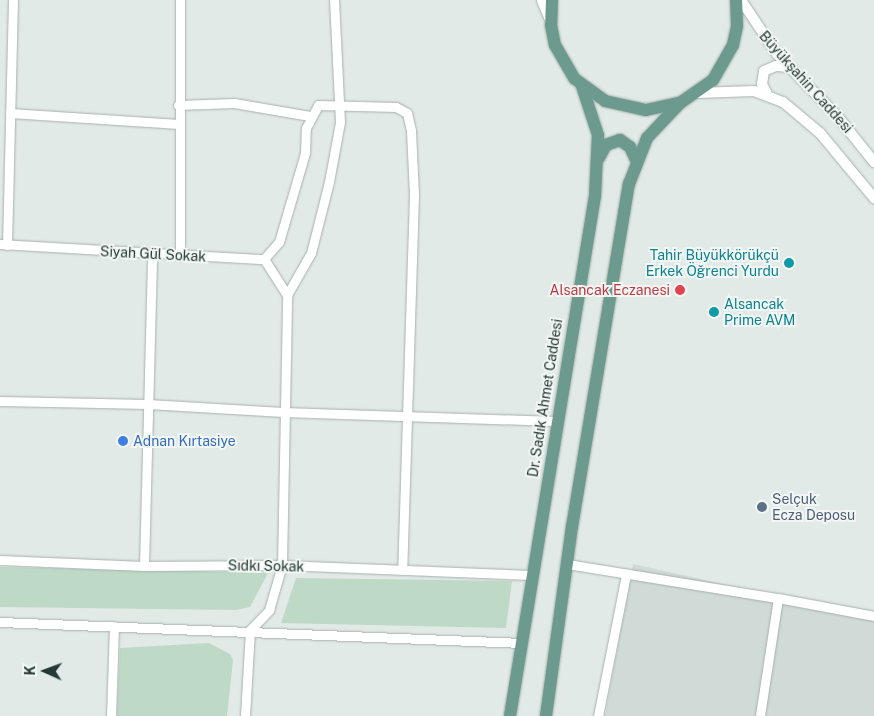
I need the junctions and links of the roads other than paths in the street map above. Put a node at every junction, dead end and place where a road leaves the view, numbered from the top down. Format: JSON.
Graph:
{"nodes":[{"id":1,"x":13,"y":0,"type":"edge"},
{"id":2,"x":180,"y":0,"type":"edge"},
{"id":3,"x":334,"y":0,"type":"edge"},
{"id":4,"x":542,"y":0,"type":"edge"},
{"id":5,"x":552,"y":0,"type":"edge"},
{"id":6,"x":736,"y":0,"type":"edge"},
{"id":7,"x":741,"y":0,"type":"edge"},
{"id":8,"x":551,"y":25,"type":"junction"},
{"id":9,"x":790,"y":67,"type":"junction"},
{"id":10,"x":582,"y":86,"type":"junction"},
{"id":11,"x":698,"y":93,"type":"junction"},
{"id":12,"x":768,"y":96,"type":"junction"},
{"id":13,"x":337,"y":103,"type":"junction"},
{"id":14,"x":680,"y":103,"type":"junction"},
{"id":15,"x":178,"y":105,"type":"junction"},
{"id":16,"x":10,"y":112,"type":"junction"},
{"id":17,"x":310,"y":116,"type":"junction"},
{"id":18,"x":179,"y":124,"type":"junction"},
{"id":19,"x":599,"y":158,"type":"junction"},
{"id":20,"x":636,"y":160,"type":"junction"},
{"id":21,"x":874,"y":162,"type":"edge"},
{"id":22,"x":874,"y":198,"type":"edge"},
{"id":23,"x":3,"y":245,"type":"edge"},
{"id":24,"x":152,"y":255,"type":"junction"},
{"id":25,"x":180,"y":256,"type":"junction"},
{"id":26,"x":264,"y":259,"type":"junction"},
{"id":27,"x":287,"y":295,"type":"junction"},
{"id":28,"x":0,"y":401,"type":"edge"},
{"id":29,"x":148,"y":404,"type":"junction"},
{"id":30,"x":283,"y":412,"type":"junction"},
{"id":31,"x":409,"y":415,"type":"junction"},
{"id":32,"x":556,"y":422,"type":"junction"},
{"id":33,"x":0,"y":560,"type":"edge"},
{"id":34,"x":567,"y":564,"type":"junction"},
{"id":35,"x":282,"y":565,"type":"junction"},
{"id":36,"x":144,"y":566,"type":"junction"},
{"id":37,"x":402,"y":570,"type":"junction"},
{"id":38,"x":532,"y":575,"type":"junction"},
{"id":39,"x":626,"y":576,"type":"junction"},
{"id":40,"x":778,"y":598,"type":"junction"},
{"id":41,"x":874,"y":616,"type":"edge"},
{"id":42,"x":0,"y":622,"type":"edge"},
{"id":43,"x":114,"y":626,"type":"junction"},
{"id":44,"x":250,"y":630,"type":"junction"},
{"id":45,"x":522,"y":643,"type":"junction"},
{"id":46,"x":111,"y":716,"type":"edge"},
{"id":47,"x":245,"y":716,"type":"edge"},
{"id":48,"x":510,"y":716,"type":"edge"},
{"id":49,"x":546,"y":716,"type":"edge"},
{"id":50,"x":598,"y":716,"type":"edge"},
{"id":51,"x":760,"y":716,"type":"edge"}],
"edges":[{"from":1,"to":16,"type":"street"},
{"from":2,"to":15,"type":"street"},
{"from":3,"to":13,"type":"street"},
{"from":4,"to":8,"type":"main road"},
{"from":5,"to":8,"type":"main road"},
{"from":6,"to":11,"type":"main road"},
{"from":7,"to":9,"type":"street","name":"Büyükşahin Caddesi"},
{"from":8,"to":10,"type":"main road"},
{"from":9,"to":12,"type":"street"},
{"from":9,"to":21,"type":"street","name":"Büyükşahin Caddesi"},
{"from":10,"to":14,"type":"main road"},
{"from":10,"to":19,"type":"main road","name":"Dr. Sadık Ahmet Caddesi"},
{"from":11,"to":12,"type":"street","name":"Büyükşahin Caddesi"},
{"from":11,"to":14,"type":"main road"},
{"from":12,"to":22,"type":"street","name":"Büyükşahin Caddesi"},
{"from":13,"to":17,"type":"street"},
{"from":13,"to":27,"type":"street"},
{"from":13,"to":31,"type":"street"},
{"from":14,"to":20,"type":"main road"},
{"from":15,"to":17,"type":"street"},
{"from":15,"to":18,"type":"street"},
{"from":16,"to":18,"type":"street"},
{"from":16,"to":23,"type":"street"},
{"from":17,"to":26,"type":"street"},
{"from":18,"to":25,"type":"street"},
{"from":19,"to":20,"type":"main road"},
{"from":19,"to":32,"type":"main road","name":"Dr. Sadık Ahmet Caddesi"},
{"from":20,"to":34,"type":"main road"},
{"from":23,"to":24,"type":"street","name":"Siyah Gül Sokak"},
{"from":24,"to":25,"type":"street","name":"Siyah Gül Sokak"},
{"from":24,"to":29,"type":"street"},
{"from":25,"to":26,"type":"street","name":"Siyah Gül Sokak"},
{"from":26,"to":27,"type":"street"},
{"from":27,"to":30,"type":"street"},
{"from":28,"to":29,"type":"street"},
{"from":29,"to":30,"type":"street"},
{"from":29,"to":36,"type":"street"},
{"from":30,"to":31,"type":"street"},
{"from":30,"to":35,"type":"street"},
{"from":31,"to":32,"type":"street"},
{"from":31,"to":37,"type":"street"},
{"from":32,"to":38,"type":"main road","name":"Dr. Sadık Ahmet Caddesi"},
{"from":33,"to":36,"type":"street","name":"Sıdkı Sokak"},
{"from":34,"to":39,"type":"street"},
{"from":34,"to":49,"type":"main road"},
{"from":35,"to":36,"type":"street","name":"Sıdkı Sokak"},
{"from":35,"to":37,"type":"street","name":"Sıdkı Sokak"},
{"from":35,"to":44,"type":"street"},
{"from":37,"to":38,"type":"street","name":"Sıdkı Sokak"},
{"from":38,"to":45,"type":"main road","name":"Dr. Sadık Ahmet Caddesi"},
{"from":39,"to":40,"type":"street"},
{"from":39,"to":50,"type":"street"},
{"from":40,"to":41,"type":"street"},
{"from":40,"to":51,"type":"street"},
{"from":42,"to":43,"type":"street"},
{"from":43,"to":44,"type":"street"},
{"from":43,"to":46,"type":"street"},
{"from":44,"to":45,"type":"street"},
{"from":44,"to":47,"type":"street"},
{"from":45,"to":48,"type":"main road","name":"Dr. Sadık Ahmet Caddesi"}]}
